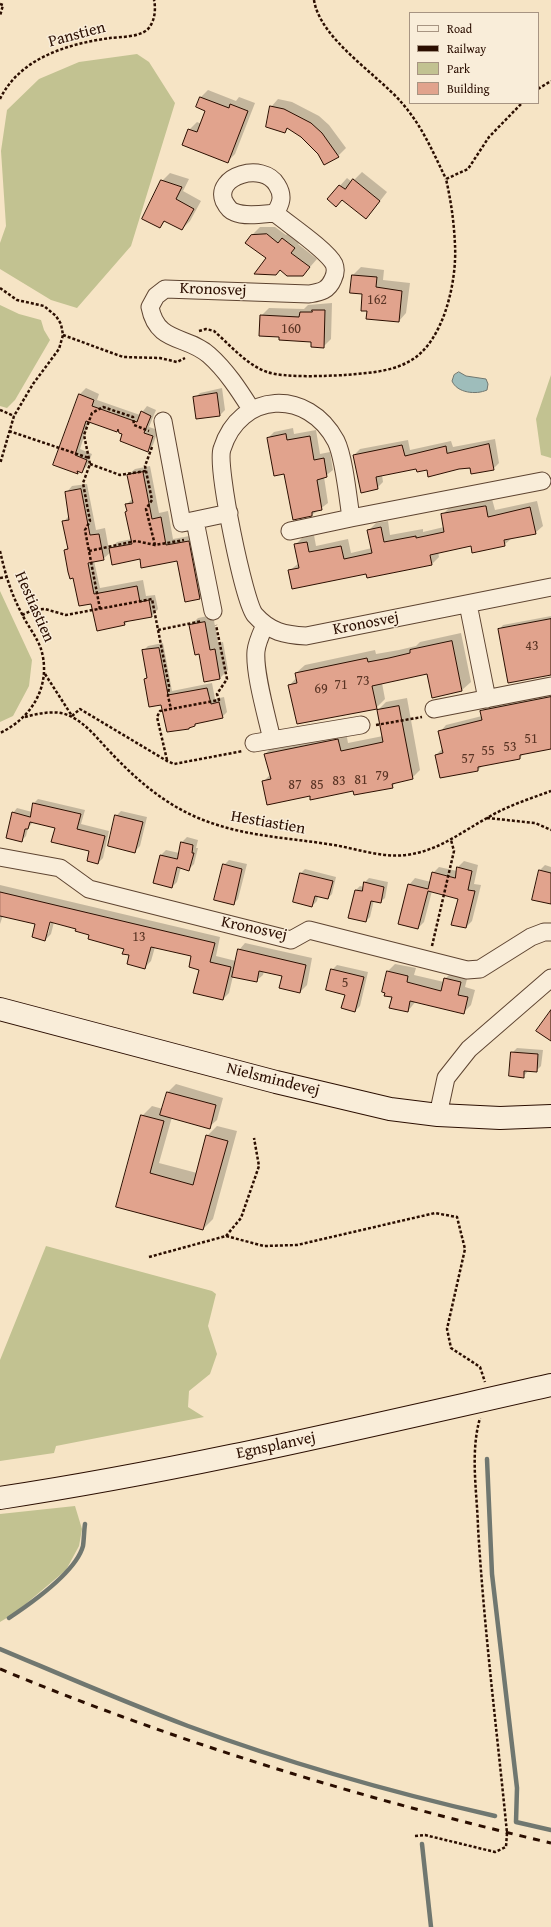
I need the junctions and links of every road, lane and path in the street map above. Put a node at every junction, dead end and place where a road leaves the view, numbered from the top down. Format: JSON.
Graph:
{"nodes":[{"id":1,"x":154,"y":0,"type":"edge"},
{"id":2,"x":314,"y":0,"type":"edge"},
{"id":3,"x":0,"y":4,"type":"edge"},
{"id":4,"x":0,"y":16,"type":"edge"},
{"id":5,"x":551,"y":81,"type":"edge"},
{"id":6,"x":539,"y":89,"type":"edge"},
{"id":7,"x":0,"y":99,"type":"edge"},
{"id":8,"x":521,"y":104,"type":"edge"},
{"id":9,"x":446,"y":179,"type":"junction"},
{"id":10,"x":274,"y":214,"type":"dead end"},
{"id":11,"x":0,"y":288,"type":"edge"},
{"id":12,"x":63,"y":335,"type":"junction"},
{"id":13,"x":190,"y":345,"type":"junction"},
{"id":14,"x":0,"y":410,"type":"edge"},
{"id":15,"x":251,"y":410,"type":"junction"},
{"id":16,"x":14,"y":416,"type":"junction"},
{"id":17,"x":162,"y":429,"type":"junction"},
{"id":18,"x":9,"y":431,"type":"junction"},
{"id":19,"x":89,"y":458,"type":"junction"},
{"id":20,"x":0,"y":464,"type":"edge"},
{"id":21,"x":90,"y":464,"type":"junction"},
{"id":22,"x":146,"y":470,"type":"junction"},
{"id":23,"x":542,"y":481,"type":"dead end"},
{"id":24,"x":229,"y":513,"type":"junction"},
{"id":25,"x":352,"y":518,"type":"junction"},
{"id":26,"x":197,"y":529,"type":"junction"},
{"id":27,"x":290,"y":531,"type":"dead end"},
{"id":28,"x":155,"y":545,"type":"junction"},
{"id":29,"x":89,"y":550,"type":"junction"},
{"id":30,"x":0,"y":551,"type":"edge"},
{"id":31,"x":6,"y":577,"type":"junction"},
{"id":32,"x":0,"y":578,"type":"edge"},
{"id":33,"x":551,"y":587,"type":"edge"},
{"id":34,"x":468,"y":604,"type":"junction"},
{"id":35,"x":100,"y":609,"type":"junction"},
{"id":36,"x":22,"y":615,"type":"junction"},
{"id":37,"x":214,"y":615,"type":"junction"},
{"id":38,"x":265,"y":625,"type":"junction"},
{"id":39,"x":158,"y":630,"type":"junction"},
{"id":40,"x":45,"y":674,"type":"junction"},
{"id":41,"x":551,"y":686,"type":"edge"},
{"id":42,"x":487,"y":699,"type":"junction"},
{"id":43,"x":171,"y":709,"type":"junction"},
{"id":44,"x":434,"y":709,"type":"joint"},
{"id":45,"x":72,"y":716,"type":"junction"},
{"id":46,"x":25,"y":717,"type":"junction"},
{"id":47,"x":361,"y":725,"type":"joint"},
{"id":48,"x":0,"y":733,"type":"edge"},
{"id":49,"x":272,"y":740,"type":"junction"},
{"id":50,"x":254,"y":743,"type":"joint"},
{"id":51,"x":167,"y":761,"type":"junction"},
{"id":52,"x":551,"y":791,"type":"edge"},
{"id":53,"x":487,"y":818,"type":"junction"},
{"id":54,"x":551,"y":830,"type":"edge"},
{"id":55,"x":451,"y":840,"type":"junction"},
{"id":56,"x":0,"y":857,"type":"edge"},
{"id":57,"x":551,"y":932,"type":"edge"},
{"id":58,"x":428,"y":960,"type":"junction"},
{"id":59,"x":551,"y":978,"type":"edge"},
{"id":60,"x":0,"y":1009,"type":"edge"},
{"id":61,"x":438,"y":1115,"type":"junction"},
{"id":62,"x":551,"y":1116,"type":"edge"},
{"id":63,"x":254,"y":1138,"type":"dead end"},
{"id":64,"x":226,"y":1236,"type":"junction"},
{"id":65,"x":149,"y":1257,"type":"dead end"},
{"id":66,"x":551,"y":1385,"type":"edge"},
{"id":67,"x":485,"y":1400,"type":"junction"},
{"id":68,"x":0,"y":1498,"type":"edge"},
{"id":69,"x":415,"y":1836,"type":"dead end"}],
"edges":[{"from":1,"to":7,"type":"path","name":"Panstien"},
{"from":2,"to":9,"type":"path"},
{"from":3,"to":4,"type":"path"},
{"from":5,"to":6,"type":"path"},
{"from":8,"to":9,"type":"path"},
{"from":9,"to":13,"type":"path"},
{"from":10,"to":13,"type":"street","name":"Kronosvej"},
{"from":11,"to":12,"type":"path"},
{"from":12,"to":13,"type":"path"},
{"from":12,"to":16,"type":"path"},
{"from":13,"to":15,"type":"street","name":"Kronosvej"},
{"from":14,"to":16,"type":"path"},
{"from":15,"to":24,"type":"street","name":"Kronosvej"},
{"from":15,"to":25,"type":"street","name":"Kronosvej"},
{"from":16,"to":18,"type":"path"},
{"from":17,"to":19,"type":"path"},
{"from":17,"to":22,"type":"path"},
{"from":17,"to":26,"type":"street"},
{"from":18,"to":19,"type":"path"},
{"from":18,"to":20,"type":"path"},
{"from":19,"to":21,"type":"path"},
{"from":21,"to":22,"type":"path"},
{"from":21,"to":29,"type":"path"},
{"from":22,"to":28,"type":"path"},
{"from":23,"to":25,"type":"street"},
{"from":24,"to":26,"type":"street"},
{"from":24,"to":38,"type":"street","name":"Kronosvej"},
{"from":25,"to":27,"type":"street"},
{"from":26,"to":28,"type":"path"},
{"from":26,"to":37,"type":"street"},
{"from":28,"to":29,"type":"path"},
{"from":29,"to":35,"type":"path"},
{"from":30,"to":31,"type":"path","name":"Hestiastien"},
{"from":31,"to":32,"type":"path"},
{"from":31,"to":36,"type":"path","name":"Hestiastien"},
{"from":33,"to":34,"type":"street","name":"Kronosvej"},
{"from":34,"to":38,"type":"street","name":"Kronosvej"},
{"from":34,"to":42,"type":"street"},
{"from":35,"to":36,"type":"path"},
{"from":35,"to":39,"type":"path"},
{"from":36,"to":40,"type":"path","name":"Hestiastien"},
{"from":37,"to":39,"type":"path"},
{"from":37,"to":43,"type":"path"},
{"from":38,"to":49,"type":"street"},
{"from":39,"to":43,"type":"path"},
{"from":40,"to":45,"type":"path","name":"Hestiastien"},
{"from":40,"to":46,"type":"path","name":"Hestiastien"},
{"from":41,"to":42,"type":"street"},
{"from":42,"to":44,"type":"street"},
{"from":43,"to":51,"type":"path"},
{"from":44,"to":47,"type":"path"},
{"from":45,"to":46,"type":"path","name":"Hestiastien"},
{"from":45,"to":51,"type":"path"},
{"from":45,"to":55,"type":"path","name":"Hestiastien"},
{"from":46,"to":48,"type":"path","name":"Hestiastien"},
{"from":47,"to":49,"type":"street"},
{"from":49,"to":50,"type":"street"},
{"from":50,"to":51,"type":"path"},
{"from":52,"to":53,"type":"path","name":"Hestiastien"},
{"from":53,"to":54,"type":"path"},
{"from":53,"to":55,"type":"path","name":"Hestiastien"},
{"from":55,"to":58,"type":"path"},
{"from":56,"to":58,"type":"street","name":"Kronosvej"},
{"from":57,"to":58,"type":"street","name":"Kronosvej"},
{"from":59,"to":61,"type":"street"},
{"from":60,"to":61,"type":"street","name":"Nielsmindevej"},
{"from":61,"to":62,"type":"street","name":"Nielsmindevej"},
{"from":63,"to":64,"type":"path"},
{"from":64,"to":65,"type":"path"},
{"from":64,"to":67,"type":"path"},
{"from":66,"to":67,"type":"street","name":"Egnsplanvej"},
{"from":67,"to":68,"type":"street","name":"Egnsplanvej"},
{"from":67,"to":69,"type":"path"}]}
